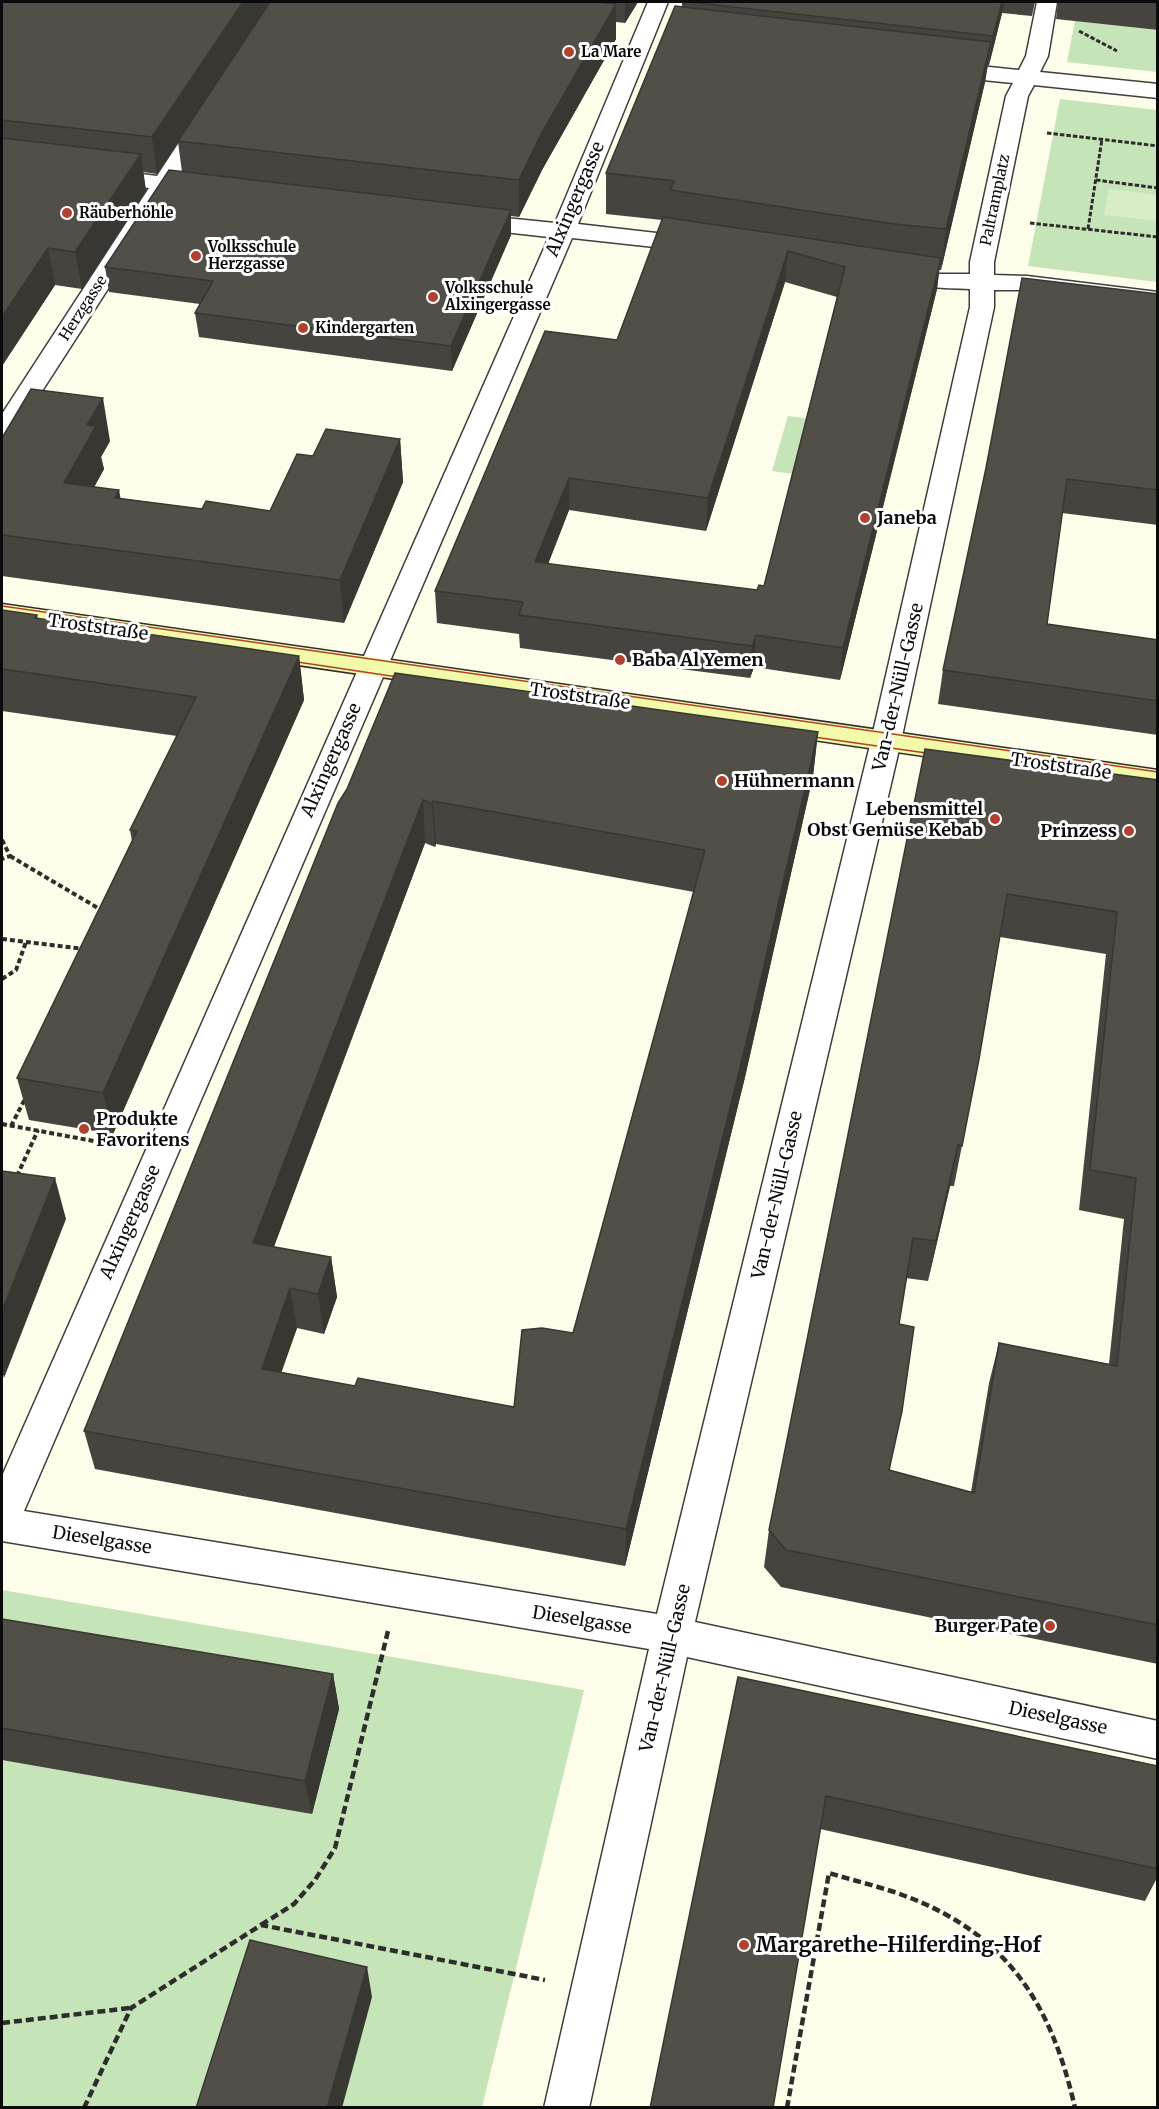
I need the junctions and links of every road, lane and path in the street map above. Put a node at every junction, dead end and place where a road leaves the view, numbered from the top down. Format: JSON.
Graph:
{"nodes":[{"id":1,"x":658,"y":2,"type":"edge"},
{"id":2,"x":1047,"y":2,"type":"edge"},
{"id":3,"x":1043,"y":25,"type":"junction"},
{"id":4,"x":1126,"y":55,"type":"dead end"},
{"id":5,"x":924,"y":67,"type":"edge"},
{"id":6,"x":1027,"y":77,"type":"junction"},
{"id":7,"x":1158,"y":91,"type":"edge"},
{"id":8,"x":220,"y":97,"type":"edge"},
{"id":9,"x":1010,"y":129,"type":"junction"},
{"id":10,"x":1102,"y":139,"type":"junction"},
{"id":11,"x":1158,"y":146,"type":"edge"},
{"id":12,"x":83,"y":174,"type":"edge"},
{"id":13,"x":1096,"y":180,"type":"junction"},
{"id":14,"x":165,"y":183,"type":"junction"},
{"id":15,"x":1158,"y":188,"type":"edge"},
{"id":16,"x":223,"y":190,"type":"edge"},
{"id":17,"x":443,"y":218,"type":"edge"},
{"id":18,"x":992,"y":219,"type":"junction"},
{"id":19,"x":1088,"y":229,"type":"junction"},
{"id":20,"x":563,"y":231,"type":"junction"},
{"id":21,"x":1158,"y":237,"type":"edge"},
{"id":22,"x":722,"y":248,"type":"edge"},
{"id":23,"x":874,"y":272,"type":"edge"},
{"id":24,"x":982,"y":282,"type":"junction"},
{"id":25,"x":1158,"y":299,"type":"edge"},
{"id":26,"x":2,"y":433,"type":"edge"},
{"id":27,"x":2,"y":613,"type":"edge"},
{"id":28,"x":372,"y":666,"type":"junction"},
{"id":29,"x":886,"y":741,"type":"junction"},
{"id":30,"x":1158,"y":780,"type":"edge"},
{"id":31,"x":2,"y":840,"type":"edge"},
{"id":32,"x":10,"y":856,"type":"junction"},
{"id":33,"x":2,"y":859,"type":"edge"},
{"id":34,"x":113,"y":917,"type":"edge"},
{"id":35,"x":2,"y":939,"type":"edge"},
{"id":36,"x":26,"y":942,"type":"junction"},
{"id":37,"x":85,"y":949,"type":"edge"},
{"id":38,"x":2,"y":979,"type":"edge"},
{"id":39,"x":26,"y":1095,"type":"edge"},
{"id":40,"x":2,"y":1124,"type":"edge"},
{"id":41,"x":57,"y":1124,"type":"edge"},
{"id":42,"x":11,"y":1126,"type":"junction"},
{"id":43,"x":38,"y":1130,"type":"junction"},
{"id":44,"x":53,"y":1133,"type":"junction"},
{"id":45,"x":115,"y":1145,"type":"dead end"},
{"id":46,"x":15,"y":1180,"type":"edge"},
{"id":47,"x":2,"y":1518,"type":"edge"},
{"id":48,"x":2,"y":1524,"type":"edge"},
{"id":49,"x":398,"y":1590,"type":"junction"},
{"id":50,"x":672,"y":1635,"type":"junction"},
{"id":51,"x":1158,"y":1740,"type":"edge"},
{"id":52,"x":261,"y":1925,"type":"junction"},
{"id":53,"x":592,"y":1989,"type":"junction"},
{"id":54,"x":130,"y":2008,"type":"junction"},
{"id":55,"x":2,"y":2023,"type":"edge"},
{"id":56,"x":84,"y":2108,"type":"edge"},
{"id":57,"x":566,"y":2108,"type":"edge"},
{"id":58,"x":787,"y":2108,"type":"edge"},
{"id":59,"x":1075,"y":2108,"type":"edge"}],
"edges":[{"from":1,"to":20,"type":"street","name":"Alxingergasse"},
{"from":2,"to":3,"type":"street"},
{"from":3,"to":4,"type":"path"},
{"from":3,"to":6,"type":"street"},
{"from":5,"to":6,"type":"street"},
{"from":6,"to":7,"type":"street"},
{"from":6,"to":9,"type":"street","name":"Paltramplatz"},
{"from":8,"to":14,"type":"street","name":"Herzgasse"},
{"from":9,"to":10,"type":"path"},
{"from":9,"to":18,"type":"street","name":"Paltramplatz"},
{"from":10,"to":11,"type":"path"},
{"from":10,"to":13,"type":"path"},
{"from":12,"to":14,"type":"street"},
{"from":13,"to":15,"type":"path"},
{"from":13,"to":19,"type":"path"},
{"from":14,"to":16,"type":"street"},
{"from":14,"to":26,"type":"street","name":"Herzgasse"},
{"from":17,"to":20,"type":"street"},
{"from":18,"to":19,"type":"path"},
{"from":18,"to":24,"type":"street","name":"Paltramplatz"},
{"from":19,"to":21,"type":"path"},
{"from":20,"to":22,"type":"street"},
{"from":20,"to":28,"type":"street","name":"Alxingergasse"},
{"from":23,"to":24,"type":"street"},
{"from":24,"to":25,"type":"street"},
{"from":24,"to":29,"type":"street","name":"Van-der-Nüll-Gasse"},
{"from":27,"to":28,"type":"street","name":"Troststraße"},
{"from":28,"to":29,"type":"street","name":"Troststraße"},
{"from":28,"to":47,"type":"street","name":"Alxingergasse"},
{"from":29,"to":30,"type":"street","name":"Troststraße"},
{"from":29,"to":50,"type":"street","name":"Van-der-Nüll-Gasse"},
{"from":31,"to":32,"type":"path"},
{"from":32,"to":33,"type":"path"},
{"from":32,"to":34,"type":"path"},
{"from":35,"to":36,"type":"path"},
{"from":36,"to":37,"type":"path"},
{"from":36,"to":38,"type":"path"},
{"from":39,"to":42,"type":"path"},
{"from":40,"to":42,"type":"path"},
{"from":41,"to":44,"type":"path"},
{"from":42,"to":43,"type":"path"},
{"from":43,"to":44,"type":"path"},
{"from":43,"to":46,"type":"path"},
{"from":44,"to":45,"type":"path"},
{"from":48,"to":49,"type":"street","name":"Dieselgasse"},
{"from":49,"to":50,"type":"street","name":"Dieselgasse"},
{"from":49,"to":52,"type":"path"},
{"from":50,"to":51,"type":"street","name":"Dieselgasse"},
{"from":50,"to":53,"type":"street","name":"Van-der-Nüll-Gasse"},
{"from":52,"to":53,"type":"path"},
{"from":52,"to":54,"type":"path"},
{"from":53,"to":57,"type":"street","name":"Van-der-Nüll-Gasse"},
{"from":54,"to":55,"type":"path"},
{"from":54,"to":56,"type":"path"},
{"from":58,"to":59,"type":"path"}]}
